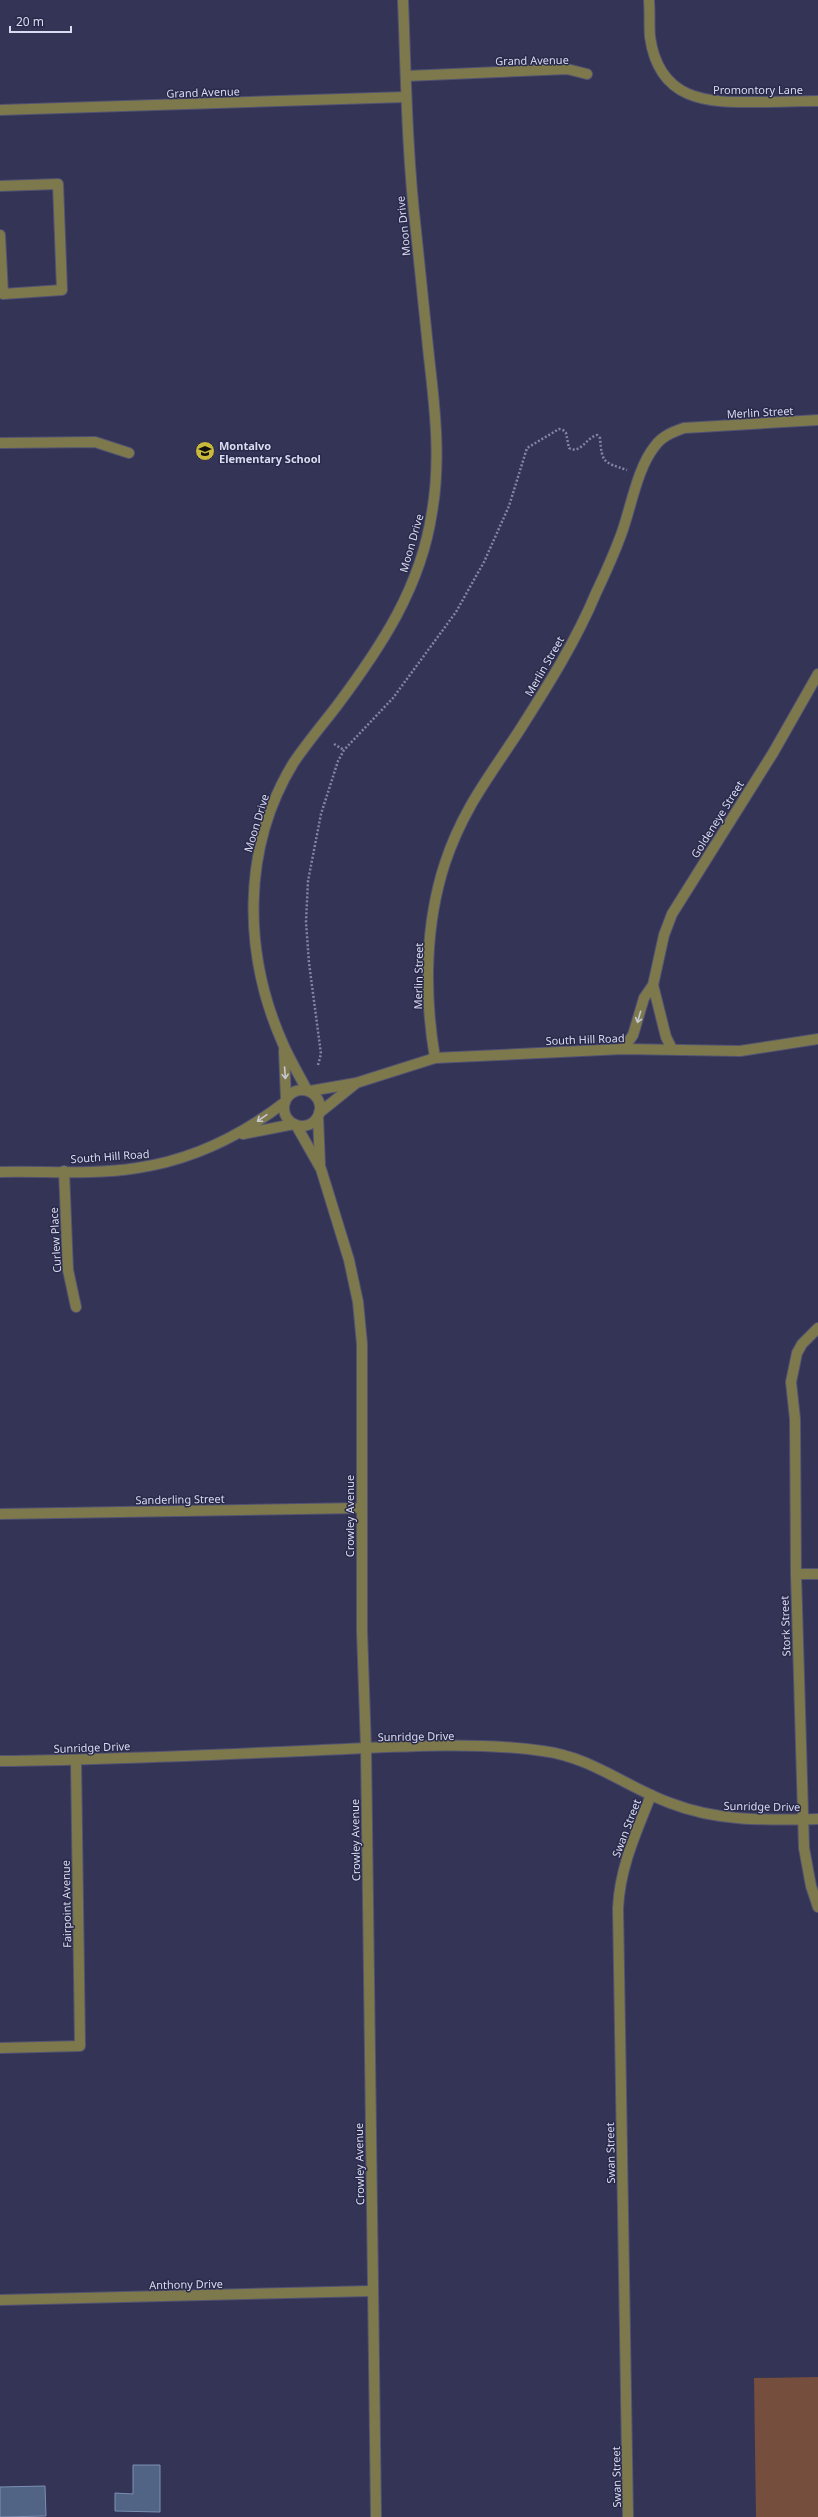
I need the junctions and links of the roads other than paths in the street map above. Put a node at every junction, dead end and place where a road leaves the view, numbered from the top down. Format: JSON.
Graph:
{"nodes":[{"id":1,"x":403,"y":0,"type":"edge"},
{"id":2,"x":649,"y":0,"type":"edge"},
{"id":3,"x":587,"y":74,"type":"dead end"},
{"id":4,"x":406,"y":76,"type":"junction"},
{"id":5,"x":406,"y":98,"type":"junction"},
{"id":6,"x":818,"y":101,"type":"edge"},
{"id":7,"x":0,"y":110,"type":"edge"},
{"id":8,"x":0,"y":186,"type":"edge"},
{"id":9,"x":0,"y":235,"type":"edge"},
{"id":10,"x":818,"y":420,"type":"edge"},
{"id":11,"x":0,"y":443,"type":"edge"},
{"id":12,"x":129,"y":453,"type":"dead end"},
{"id":13,"x":818,"y":674,"type":"edge"},
{"id":14,"x":653,"y":985,"type":"junction"},
{"id":15,"x":818,"y":1039,"type":"edge"},
{"id":16,"x":284,"y":1046,"type":"junction"},
{"id":17,"x":672,"y":1049,"type":"junction"},
{"id":18,"x":623,"y":1050,"type":"junction"},
{"id":19,"x":435,"y":1058,"type":"junction"},
{"id":20,"x":356,"y":1083,"type":"junction"},
{"id":21,"x":308,"y":1091,"type":"junction"},
{"id":22,"x":286,"y":1100,"type":"junction"},
{"id":23,"x":318,"y":1115,"type":"junction"},
{"id":24,"x":295,"y":1124,"type":"junction"},
{"id":25,"x":239,"y":1134,"type":"junction"},
{"id":26,"x":321,"y":1169,"type":"junction"},
{"id":27,"x":64,"y":1171,"type":"junction"},
{"id":28,"x":0,"y":1172,"type":"edge"},
{"id":29,"x":76,"y":1307,"type":"dead end"},
{"id":30,"x":818,"y":1328,"type":"edge"},
{"id":31,"x":361,"y":1508,"type":"junction"},
{"id":32,"x":0,"y":1514,"type":"edge"},
{"id":33,"x":796,"y":1574,"type":"junction"},
{"id":34,"x":818,"y":1574,"type":"edge"},
{"id":35,"x":366,"y":1748,"type":"junction"},
{"id":36,"x":76,"y":1760,"type":"junction"},
{"id":37,"x":0,"y":1762,"type":"edge"},
{"id":38,"x":651,"y":1795,"type":"junction"},
{"id":39,"x":818,"y":1819,"type":"edge"},
{"id":40,"x":803,"y":1820,"type":"junction"},
{"id":41,"x":818,"y":1907,"type":"edge"},
{"id":42,"x":0,"y":2048,"type":"edge"},
{"id":43,"x":372,"y":2291,"type":"junction"},
{"id":44,"x":0,"y":2300,"type":"edge"},
{"id":45,"x":376,"y":2517,"type":"edge"},
{"id":46,"x":628,"y":2517,"type":"edge"}],
"edges":[{"from":1,"to":4,"type":"street","name":"Moon Drive"},
{"from":2,"to":6,"type":"street","name":"Promontory Lane"},
{"from":3,"to":4,"type":"street","name":"Grand Avenue"},
{"from":4,"to":5,"type":"street","name":"Moon Drive"},
{"from":5,"to":7,"type":"street","name":"Grand Avenue"},
{"from":5,"to":16,"type":"street","name":"Moon Drive"},
{"from":8,"to":9,"type":"street"},
{"from":10,"to":19,"type":"street","name":"Merlin Street"},
{"from":11,"to":12,"type":"street"},
{"from":13,"to":14,"type":"street","name":"Goldeneye Street"},
{"from":14,"to":17,"type":"street","name":"Goldeneye Street"},
{"from":14,"to":18,"type":"street","name":"Goldeneye Street","one_way":true},
{"from":15,"to":17,"type":"street","name":"South Hill Road"},
{"from":16,"to":21,"type":"street","name":"Moon Drive"},
{"from":16,"to":22,"type":"street","name":"Moon Drive","one_way":true},
{"from":17,"to":18,"type":"street","name":"South Hill Road"},
{"from":18,"to":19,"type":"street","name":"South Hill Road"},
{"from":19,"to":20,"type":"street","name":"South Hill Road"},
{"from":20,"to":21,"type":"street","name":"South Hill Road"},
{"from":20,"to":23,"type":"street","name":"South Hill Road"},
{"from":21,"to":22,"type":"street"},
{"from":21,"to":23,"type":"street"},
{"from":22,"to":24,"type":"street"},
{"from":22,"to":25,"type":"street","name":"South Hill Road","one_way":true},
{"from":23,"to":24,"type":"street"},
{"from":23,"to":26,"type":"street","name":"Crowley Avenue"},
{"from":24,"to":25,"type":"street","name":"South Hill Road"},
{"from":24,"to":26,"type":"street","name":"Crowley Avenue"},
{"from":25,"to":27,"type":"street","name":"South Hill Road"},
{"from":26,"to":31,"type":"street","name":"Crowley Avenue"},
{"from":27,"to":28,"type":"street","name":"South Hill Road"},
{"from":27,"to":29,"type":"street","name":"Curlew Place"},
{"from":30,"to":33,"type":"street","name":"Stork Street"},
{"from":31,"to":32,"type":"street","name":"Sanderling Street"},
{"from":31,"to":35,"type":"street","name":"Crowley Avenue"},
{"from":33,"to":34,"type":"street"},
{"from":33,"to":40,"type":"street","name":"Stork Street"},
{"from":35,"to":36,"type":"street","name":"Sunridge Drive"},
{"from":35,"to":38,"type":"street","name":"Sunridge Drive"},
{"from":35,"to":43,"type":"street","name":"Crowley Avenue"},
{"from":36,"to":37,"type":"street","name":"Sunridge Drive"},
{"from":36,"to":42,"type":"street","name":"Fairpoint Avenue"},
{"from":38,"to":40,"type":"street","name":"Sunridge Drive"},
{"from":38,"to":46,"type":"street","name":"Swan Street"},
{"from":39,"to":40,"type":"street","name":"Sunridge Drive"},
{"from":40,"to":41,"type":"street","name":"Stork Street"},
{"from":43,"to":44,"type":"street","name":"Anthony Drive"},
{"from":43,"to":45,"type":"street","name":"Crowley Avenue"}]}
